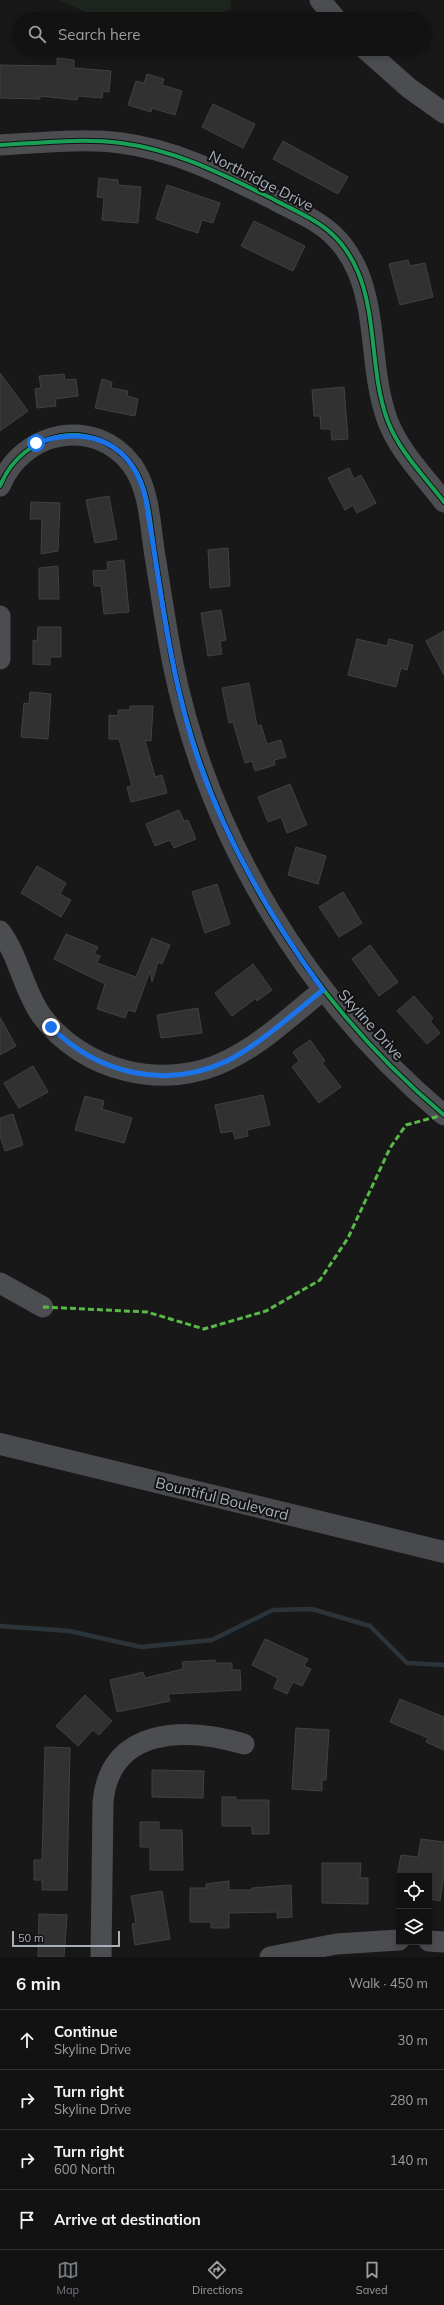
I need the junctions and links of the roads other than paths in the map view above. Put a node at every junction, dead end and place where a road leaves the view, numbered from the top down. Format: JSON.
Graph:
{"nodes":[{"id":1,"x":320,"y":0,"type":"edge"},
{"id":2,"x":330,"y":12,"type":"edge"},
{"id":3,"x":373,"y":56,"type":"edge"},
{"id":4,"x":444,"y":112,"type":"edge"},
{"id":5,"x":0,"y":145,"type":"edge"},
{"id":6,"x":0,"y":486,"type":"edge"},
{"id":7,"x":444,"y":502,"type":"edge"},
{"id":8,"x":0,"y":616,"type":"edge"},
{"id":9,"x":0,"y":659,"type":"edge"},
{"id":10,"x":0,"y":931,"type":"edge"},
{"id":11,"x":323,"y":990,"type":"junction"},
{"id":12,"x":444,"y":1115,"type":"edge"},
{"id":13,"x":0,"y":1283,"type":"edge"},
{"id":14,"x":43,"y":1307,"type":"dead end"},
{"id":15,"x":0,"y":1444,"type":"edge"},
{"id":16,"x":444,"y":1552,"type":"edge"},
{"id":17,"x":244,"y":1744,"type":"dead end"},
{"id":18,"x":396,"y":1940,"type":"edge"},
{"id":19,"x":432,"y":1941,"type":"edge"},
{"id":20,"x":444,"y":1942,"type":"edge"},
{"id":21,"x":101,"y":1957,"type":"edge"},
{"id":22,"x":270,"y":1957,"type":"edge"}],
"edges":[{"from":1,"to":2,"type":"street"},
{"from":3,"to":4,"type":"street"},
{"from":5,"to":7,"type":"street","name":"Northridge Drive"},
{"from":6,"to":11,"type":"street","name":"Skyline Drive"},
{"from":8,"to":9,"type":"street"},
{"from":10,"to":11,"type":"street"},
{"from":11,"to":12,"type":"street","name":"Skyline Drive"},
{"from":13,"to":14,"type":"street"},
{"from":15,"to":16,"type":"main road","name":"Bountiful Boulevard"},
{"from":17,"to":21,"type":"street"},
{"from":18,"to":22,"type":"street"},
{"from":19,"to":20,"type":"street"}]}
